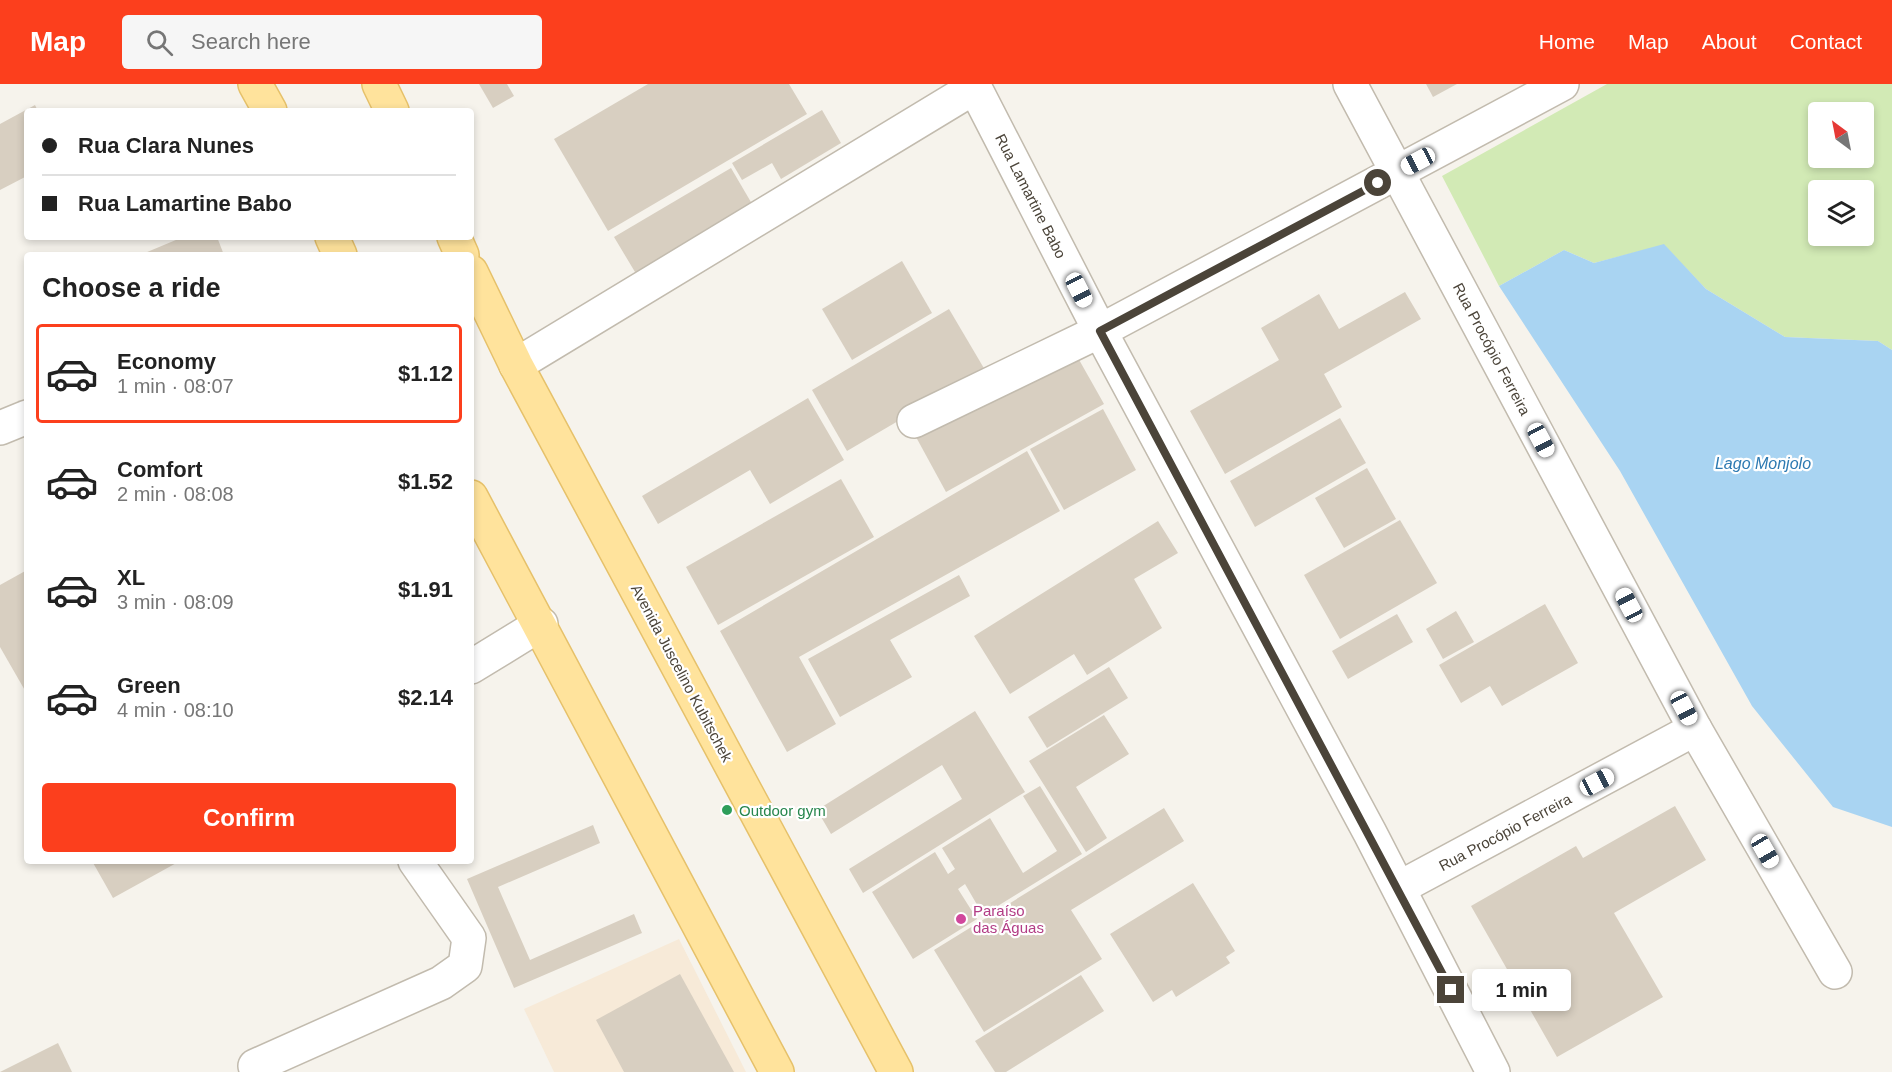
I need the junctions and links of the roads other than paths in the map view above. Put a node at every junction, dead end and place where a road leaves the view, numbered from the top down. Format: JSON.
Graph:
{"nodes":[{"id":1,"x":255,"y":84,"type":"edge"},
{"id":2,"x":379,"y":84,"type":"edge"},
{"id":3,"x":1350,"y":84,"type":"edge"},
{"id":4,"x":1562,"y":84,"type":"edge"},
{"id":5,"x":974,"y":86,"type":"edge"},
{"id":6,"x":268,"y":108,"type":"edge"},
{"id":7,"x":391,"y":108,"type":"edge"},
{"id":8,"x":1397,"y":172,"type":"junction"},
{"id":9,"x":474,"y":278,"type":"edge"},
{"id":10,"x":1100,"y":331,"type":"junction"},
{"id":11,"x":516,"y":365,"type":"junction"},
{"id":12,"x":24,"y":418,"type":"edge"},
{"id":13,"x":914,"y":421,"type":"dead end"},
{"id":14,"x":0,"y":428,"type":"edge"},
{"id":15,"x":474,"y":502,"type":"edge"},
{"id":16,"x":541,"y":624,"type":"junction"},
{"id":17,"x":474,"y":665,"type":"edge"},
{"id":18,"x":1695,"y":729,"type":"junction"},
{"id":19,"x":419,"y":864,"type":"edge"},
{"id":20,"x":1399,"y":888,"type":"junction"},
{"id":21,"x":1835,"y":972,"type":"dead end"},
{"id":22,"x":255,"y":1066,"type":"dead end"},
{"id":23,"x":777,"y":1072,"type":"edge"},
{"id":24,"x":896,"y":1072,"type":"edge"},
{"id":25,"x":1493,"y":1072,"type":"edge"}],
"edges":[{"from":1,"to":6,"type":"main road"},
{"from":2,"to":7,"type":"main road"},
{"from":3,"to":8,"type":"street","name":"Rua Procópio Ferreira"},
{"from":4,"to":8,"type":"street"},
{"from":5,"to":10,"type":"street","name":"Rua Lamartine Babo"},
{"from":5,"to":11,"type":"street"},
{"from":8,"to":10,"type":"street"},
{"from":8,"to":18,"type":"street","name":"Rua Procópio Ferreira"},
{"from":9,"to":11,"type":"main road","name":"Avenida Juscelino Kubitschek"},
{"from":10,"to":13,"type":"street"},
{"from":10,"to":20,"type":"street","name":"Rua Lamartine Babo"},
{"from":11,"to":24,"type":"main road","name":"Avenida Juscelino Kubitschek"},
{"from":12,"to":14,"type":"street"},
{"from":15,"to":16,"type":"main road"},
{"from":16,"to":17,"type":"street"},
{"from":16,"to":23,"type":"main road"},
{"from":18,"to":20,"type":"street","name":"Rua Procópio Ferreira"},
{"from":18,"to":21,"type":"street"},
{"from":19,"to":22,"type":"street"},
{"from":20,"to":25,"type":"street","name":"Rua Lamartine Babo"}]}
